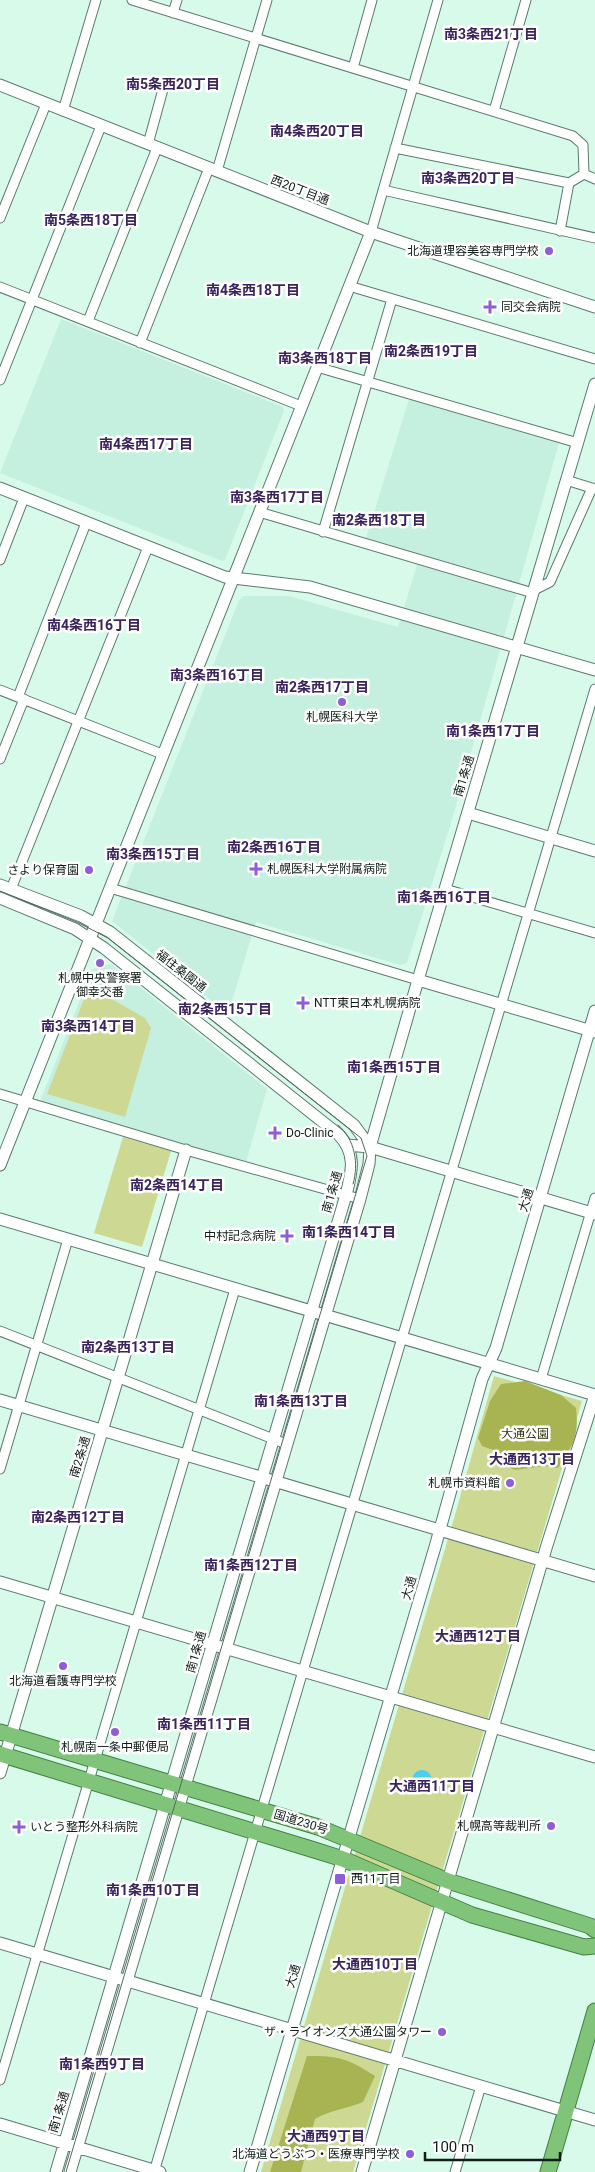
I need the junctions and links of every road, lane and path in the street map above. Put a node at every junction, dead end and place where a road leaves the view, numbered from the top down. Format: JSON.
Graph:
{"nodes":[{"id":1,"x":96,"y":0,"type":"edge"},
{"id":2,"x":132,"y":0,"type":"edge"},
{"id":3,"x":177,"y":0,"type":"edge"},
{"id":4,"x":267,"y":0,"type":"edge"},
{"id":5,"x":372,"y":0,"type":"edge"},
{"id":6,"x":438,"y":0,"type":"edge"},
{"id":7,"x":526,"y":0,"type":"edge"},
{"id":8,"x":173,"y":13,"type":"junction"},
{"id":9,"x":256,"y":38,"type":"junction"},
{"id":10,"x":353,"y":68,"type":"junction"},
{"id":11,"x":165,"y":82,"type":"dead end"},
{"id":12,"x":0,"y":85,"type":"edge"},
{"id":13,"x":413,"y":86,"type":"junction"},
{"id":14,"x":46,"y":104,"type":"junction"},
{"id":15,"x":64,"y":110,"type":"junction"},
{"id":16,"x":494,"y":111,"type":"junction"},
{"id":17,"x":101,"y":126,"type":"junction"},
{"id":18,"x":152,"y":146,"type":"junction"},
{"id":19,"x":395,"y":148,"type":"junction"},
{"id":20,"x":213,"y":170,"type":"junction"},
{"id":21,"x":584,"y":174,"type":"junction"},
{"id":22,"x":595,"y":179,"type":"edge"},
{"id":23,"x":568,"y":182,"type":"junction"},
{"id":24,"x":383,"y":190,"type":"junction"},
{"id":25,"x":0,"y":218,"type":"edge"},
{"id":26,"x":560,"y":231,"type":"junction"},
{"id":27,"x":370,"y":232,"type":"junction"},
{"id":28,"x":595,"y":238,"type":"edge"},
{"id":29,"x":348,"y":286,"type":"junction"},
{"id":30,"x":0,"y":287,"type":"edge"},
{"id":31,"x":32,"y":299,"type":"junction"},
{"id":32,"x":392,"y":299,"type":"junction"},
{"id":33,"x":595,"y":307,"type":"edge"},
{"id":34,"x":88,"y":322,"type":"junction"},
{"id":35,"x":140,"y":342,"type":"junction"},
{"id":36,"x":595,"y":359,"type":"edge"},
{"id":37,"x":316,"y":367,"type":"junction"},
{"id":38,"x":0,"y":380,"type":"edge"},
{"id":39,"x":368,"y":382,"type":"junction"},
{"id":40,"x":595,"y":384,"type":"edge"},
{"id":41,"x":301,"y":406,"type":"junction"},
{"id":42,"x":578,"y":443,"type":"junction"},
{"id":43,"x":566,"y":480,"type":"junction"},
{"id":44,"x":0,"y":488,"type":"edge"},
{"id":45,"x":593,"y":488,"type":"edge"},
{"id":46,"x":24,"y":498,"type":"junction"},
{"id":47,"x":259,"y":512,"type":"junction"},
{"id":48,"x":86,"y":522,"type":"junction"},
{"id":49,"x":323,"y":532,"type":"junction"},
{"id":50,"x":148,"y":547,"type":"junction"},
{"id":51,"x":0,"y":560,"type":"edge"},
{"id":52,"x":232,"y":579,"type":"junction"},
{"id":53,"x":533,"y":592,"type":"junction"},
{"id":54,"x":517,"y":647,"type":"junction"},
{"id":55,"x":595,"y":670,"type":"edge"},
{"id":56,"x":595,"y":689,"type":"edge"},
{"id":57,"x":0,"y":690,"type":"edge"},
{"id":58,"x":21,"y":698,"type":"junction"},
{"id":59,"x":79,"y":721,"type":"junction"},
{"id":60,"x":162,"y":754,"type":"junction"},
{"id":61,"x":0,"y":759,"type":"edge"},
{"id":62,"x":468,"y":813,"type":"junction"},
{"id":63,"x":550,"y":838,"type":"junction"},
{"id":64,"x":595,"y":851,"type":"edge"},
{"id":65,"x":0,"y":884,"type":"edge"},
{"id":66,"x":110,"y":888,"type":"junction"},
{"id":67,"x":12,"y":889,"type":"junction"},
{"id":68,"x":445,"y":889,"type":"junction"},
{"id":69,"x":0,"y":898,"type":"edge"},
{"id":70,"x":528,"y":914,"type":"junction"},
{"id":71,"x":96,"y":924,"type":"junction"},
{"id":72,"x":595,"y":933,"type":"edge"},
{"id":73,"x":90,"y":938,"type":"junction"},
{"id":74,"x":418,"y":980,"type":"junction"},
{"id":75,"x":501,"y":1005,"type":"junction"},
{"id":76,"x":595,"y":1011,"type":"edge"},
{"id":77,"x":592,"y":1032,"type":"edge"},
{"id":78,"x":0,"y":1094,"type":"edge"},
{"id":79,"x":24,"y":1103,"type":"junction"},
{"id":80,"x":348,"y":1145,"type":"junction"},
{"id":81,"x":370,"y":1147,"type":"junction"},
{"id":82,"x":186,"y":1150,"type":"junction"},
{"id":83,"x":352,"y":1161,"type":"junction"},
{"id":84,"x":0,"y":1166,"type":"edge"},
{"id":85,"x":452,"y":1171,"type":"junction"},
{"id":86,"x":346,"y":1195,"type":"junction"},
{"id":87,"x":541,"y":1198,"type":"junction"},
{"id":88,"x":595,"y":1198,"type":"edge"},
{"id":89,"x":360,"y":1199,"type":"junction"},
{"id":90,"x":593,"y":1213,"type":"edge"},
{"id":91,"x":0,"y":1219,"type":"edge"},
{"id":92,"x":68,"y":1239,"type":"junction"},
{"id":93,"x":152,"y":1264,"type":"junction"},
{"id":94,"x":235,"y":1289,"type":"junction"},
{"id":95,"x":311,"y":1311,"type":"junction"},
{"id":96,"x":325,"y":1315,"type":"junction"},
{"id":97,"x":0,"y":1331,"type":"edge"},
{"id":98,"x":402,"y":1338,"type":"junction"},
{"id":99,"x":37,"y":1345,"type":"junction"},
{"id":100,"x":489,"y":1364,"type":"junction"},
{"id":101,"x":118,"y":1377,"type":"junction"},
{"id":102,"x":541,"y":1379,"type":"junction"},
{"id":103,"x":595,"y":1395,"type":"edge"},
{"id":104,"x":0,"y":1400,"type":"edge"},
{"id":105,"x":19,"y":1406,"type":"junction"},
{"id":106,"x":199,"y":1410,"type":"junction"},
{"id":107,"x":102,"y":1430,"type":"junction"},
{"id":108,"x":273,"y":1439,"type":"junction"},
{"id":109,"x":286,"y":1444,"type":"junction"},
{"id":110,"x":186,"y":1455,"type":"junction"},
{"id":111,"x":0,"y":1469,"type":"edge"},
{"id":112,"x":262,"y":1478,"type":"junction"},
{"id":113,"x":275,"y":1482,"type":"junction"},
{"id":114,"x":353,"y":1505,"type":"junction"},
{"id":115,"x":440,"y":1530,"type":"junction"},
{"id":116,"x":543,"y":1561,"type":"junction"},
{"id":117,"x":595,"y":1576,"type":"edge"},
{"id":118,"x":0,"y":1582,"type":"edge"},
{"id":119,"x":54,"y":1597,"type":"junction"},
{"id":120,"x":136,"y":1622,"type":"junction"},
{"id":121,"x":213,"y":1644,"type":"junction"},
{"id":122,"x":225,"y":1648,"type":"junction"},
{"id":123,"x":303,"y":1671,"type":"junction"},
{"id":124,"x":391,"y":1697,"type":"junction"},
{"id":125,"x":494,"y":1728,"type":"junction"},
{"id":126,"x":6,"y":1733,"type":"edge"},
{"id":127,"x":3,"y":1754,"type":"edge"},
{"id":128,"x":595,"y":1757,"type":"edge"},
{"id":129,"x":96,"y":1760,"type":"junction"},
{"id":130,"x":0,"y":1773,"type":"edge"},
{"id":131,"x":89,"y":1781,"type":"junction"},
{"id":132,"x":178,"y":1785,"type":"junction"},
{"id":133,"x":172,"y":1807,"type":"junction"},
{"id":134,"x":262,"y":1810,"type":"junction"},
{"id":135,"x":256,"y":1832,"type":"junction"},
{"id":136,"x":349,"y":1838,"type":"junction"},
{"id":137,"x":342,"y":1859,"type":"junction"},
{"id":138,"x":448,"y":1881,"type":"junction"},
{"id":139,"x":442,"y":1902,"type":"junction"},
{"id":140,"x":595,"y":1930,"type":"edge"},
{"id":141,"x":0,"y":1943,"type":"edge"},
{"id":142,"x":595,"y":1946,"type":"edge"},
{"id":143,"x":37,"y":1954,"type":"junction"},
{"id":144,"x":113,"y":1977,"type":"junction"},
{"id":145,"x":127,"y":1981,"type":"junction"},
{"id":146,"x":204,"y":2004,"type":"junction"},
{"id":147,"x":595,"y":2011,"type":"edge"},
{"id":148,"x":593,"y":2028,"type":"edge"},
{"id":149,"x":292,"y":2030,"type":"junction"},
{"id":150,"x":395,"y":2061,"type":"junction"},
{"id":151,"x":0,"y":2080,"type":"edge"},
{"id":152,"x":481,"y":2086,"type":"junction"},
{"id":153,"x":566,"y":2112,"type":"junction"},
{"id":154,"x":595,"y":2120,"type":"edge"},
{"id":155,"x":0,"y":2124,"type":"edge"},
{"id":156,"x":64,"y":2144,"type":"junction"},
{"id":157,"x":78,"y":2148,"type":"junction"},
{"id":158,"x":56,"y":2172,"type":"edge"},
{"id":159,"x":70,"y":2172,"type":"edge"},
{"id":160,"x":156,"y":2172,"type":"edge"},
{"id":161,"x":250,"y":2172,"type":"edge"},
{"id":162,"x":362,"y":2172,"type":"edge"},
{"id":163,"x":455,"y":2172,"type":"edge"},
{"id":164,"x":548,"y":2172,"type":"edge"}],
"edges":[{"from":1,"to":15,"type":"street"},
{"from":2,"to":8,"type":"street"},
{"from":3,"to":8,"type":"street"},
{"from":4,"to":9,"type":"street"},
{"from":5,"to":10,"type":"street"},
{"from":6,"to":13,"type":"street"},
{"from":7,"to":16,"type":"street"},
{"from":8,"to":9,"type":"street"},
{"from":9,"to":10,"type":"street"},
{"from":9,"to":20,"type":"street"},
{"from":10,"to":13,"type":"street"},
{"from":11,"to":18,"type":"street"},
{"from":12,"to":14,"type":"street","name":"西20丁目通"},
{"from":13,"to":16,"type":"street"},
{"from":13,"to":19,"type":"street"},
{"from":14,"to":15,"type":"street","name":"西20丁目通"},
{"from":14,"to":25,"type":"street"},
{"from":15,"to":17,"type":"street","name":"西20丁目通"},
{"from":16,"to":21,"type":"street"},
{"from":17,"to":18,"type":"street","name":"西20丁目通"},
{"from":17,"to":31,"type":"street"},
{"from":18,"to":20,"type":"street","name":"西20丁目通"},
{"from":18,"to":34,"type":"street"},
{"from":19,"to":23,"type":"street"},
{"from":19,"to":24,"type":"street"},
{"from":20,"to":27,"type":"street","name":"西20丁目通"},
{"from":20,"to":35,"type":"street"},
{"from":21,"to":22,"type":"street"},
{"from":21,"to":23,"type":"street"},
{"from":23,"to":26,"type":"street"},
{"from":24,"to":26,"type":"street"},
{"from":24,"to":27,"type":"street"},
{"from":26,"to":28,"type":"street"},
{"from":27,"to":29,"type":"street"},
{"from":27,"to":33,"type":"street","name":"西20丁目通"},
{"from":29,"to":32,"type":"street"},
{"from":29,"to":37,"type":"street"},
{"from":30,"to":31,"type":"street"},
{"from":31,"to":34,"type":"street"},
{"from":31,"to":38,"type":"street"},
{"from":32,"to":36,"type":"street"},
{"from":32,"to":39,"type":"street"},
{"from":34,"to":35,"type":"street"},
{"from":35,"to":41,"type":"street"},
{"from":37,"to":39,"type":"street"},
{"from":37,"to":41,"type":"street"},
{"from":39,"to":42,"type":"street"},
{"from":39,"to":49,"type":"street"},
{"from":40,"to":42,"type":"street","name":"南1条通"},
{"from":41,"to":47,"type":"street"},
{"from":42,"to":43,"type":"street","name":"南1条通"},
{"from":43,"to":45,"type":"street"},
{"from":43,"to":53,"type":"street","name":"南1条通"},
{"from":44,"to":46,"type":"street"},
{"from":45,"to":53,"type":"street"},
{"from":46,"to":48,"type":"street"},
{"from":46,"to":51,"type":"street"},
{"from":47,"to":49,"type":"street"},
{"from":47,"to":52,"type":"street"},
{"from":48,"to":50,"type":"street"},
{"from":48,"to":58,"type":"street"},
{"from":49,"to":53,"type":"street"},
{"from":50,"to":52,"type":"street"},
{"from":50,"to":59,"type":"street"},
{"from":52,"to":54,"type":"street"},
{"from":52,"to":60,"type":"street"},
{"from":53,"to":54,"type":"street","name":"南1条通"},
{"from":54,"to":55,"type":"street"},
{"from":54,"to":62,"type":"street","name":"南1条通"},
{"from":56,"to":63,"type":"street"},
{"from":57,"to":58,"type":"street"},
{"from":58,"to":59,"type":"street"},
{"from":58,"to":61,"type":"street"},
{"from":59,"to":60,"type":"street"},
{"from":59,"to":67,"type":"street"},
{"from":60,"to":66,"type":"street"},
{"from":62,"to":63,"type":"street"},
{"from":62,"to":68,"type":"street","name":"南1条通"},
{"from":63,"to":64,"type":"street"},
{"from":63,"to":70,"type":"street"},
{"from":65,"to":67,"type":"street","name":"福住桑園通"},
{"from":66,"to":71,"type":"street"},
{"from":66,"to":74,"type":"street"},
{"from":67,"to":71,"type":"street","name":"福住桑園通"},
{"from":68,"to":70,"type":"street"},
{"from":68,"to":74,"type":"street","name":"南1条通"},
{"from":69,"to":73,"type":"street"},
{"from":70,"to":72,"type":"street"},
{"from":70,"to":75,"type":"street"},
{"from":71,"to":73,"type":"street"},
{"from":71,"to":81,"type":"street","name":"福住桑園通"},
{"from":73,"to":79,"type":"street"},
{"from":73,"to":80,"type":"street"},
{"from":74,"to":75,"type":"street"},
{"from":74,"to":81,"type":"street","name":"南1条通"},
{"from":75,"to":77,"type":"street"},
{"from":75,"to":85,"type":"street"},
{"from":76,"to":77,"type":"street","name":"大通"},
{"from":77,"to":87,"type":"street","name":"大通"},
{"from":78,"to":79,"type":"street"},
{"from":79,"to":82,"type":"street"},
{"from":79,"to":84,"type":"street"},
{"from":80,"to":81,"type":"street"},
{"from":80,"to":83,"type":"street"},
{"from":81,"to":83,"type":"street","name":"南1条通"},
{"from":81,"to":85,"type":"street"},
{"from":81,"to":89,"type":"street","name":"南1条通"},
{"from":82,"to":86,"type":"street"},
{"from":82,"to":93,"type":"street","name":"南2条通"},
{"from":83,"to":86,"type":"street","name":"南1条通"},
{"from":85,"to":87,"type":"street"},
{"from":85,"to":98,"type":"street"},
{"from":86,"to":89,"type":"street"},
{"from":86,"to":95,"type":"street","name":"南1条通"},
{"from":87,"to":90,"type":"street"},
{"from":87,"to":100,"type":"street","name":"大通"},
{"from":88,"to":90,"type":"street"},
{"from":89,"to":96,"type":"street","name":"南1条通"},
{"from":90,"to":102,"type":"street"},
{"from":91,"to":92,"type":"street"},
{"from":92,"to":93,"type":"street"},
{"from":92,"to":99,"type":"street"},
{"from":93,"to":94,"type":"street"},
{"from":93,"to":101,"type":"street","name":"南2条通"},
{"from":94,"to":95,"type":"street"},
{"from":94,"to":106,"type":"street"},
{"from":95,"to":96,"type":"street"},
{"from":95,"to":108,"type":"street","name":"南1条通"},
{"from":96,"to":98,"type":"street"},
{"from":96,"to":109,"type":"street","name":"南1条通"},
{"from":97,"to":99,"type":"street"},
{"from":98,"to":100,"type":"street"},
{"from":98,"to":114,"type":"street"},
{"from":99,"to":101,"type":"street"},
{"from":99,"to":105,"type":"street"},
{"from":100,"to":102,"type":"street"},
{"from":100,"to":115,"type":"street","name":"大通"},
{"from":101,"to":106,"type":"street"},
{"from":101,"to":107,"type":"street","name":"南2条通"},
{"from":102,"to":103,"type":"street"},
{"from":103,"to":116,"type":"street"},
{"from":104,"to":105,"type":"street"},
{"from":105,"to":107,"type":"street"},
{"from":105,"to":111,"type":"street"},
{"from":106,"to":108,"type":"street"},
{"from":106,"to":110,"type":"street"},
{"from":107,"to":110,"type":"street"},
{"from":107,"to":119,"type":"street","name":"南2条通"},
{"from":108,"to":109,"type":"street"},
{"from":108,"to":112,"type":"street","name":"南1条通"},
{"from":109,"to":113,"type":"street","name":"南1条通"},
{"from":110,"to":112,"type":"street"},
{"from":110,"to":120,"type":"street"},
{"from":112,"to":113,"type":"street"},
{"from":112,"to":121,"type":"street","name":"南1条通"},
{"from":113,"to":114,"type":"street"},
{"from":113,"to":122,"type":"street","name":"南1条通"},
{"from":114,"to":115,"type":"street"},
{"from":114,"to":123,"type":"street"},
{"from":115,"to":116,"type":"street"},
{"from":115,"to":124,"type":"street","name":"大通"},
{"from":116,"to":117,"type":"street"},
{"from":116,"to":125,"type":"street"},
{"from":118,"to":119,"type":"street"},
{"from":119,"to":120,"type":"street"},
{"from":119,"to":126,"type":"street","name":"南2条通"},
{"from":120,"to":121,"type":"street"},
{"from":120,"to":129,"type":"street"},
{"from":121,"to":122,"type":"street"},
{"from":121,"to":132,"type":"street","name":"南1条通"},
{"from":122,"to":123,"type":"street"},
{"from":122,"to":132,"type":"street","name":"南1条通"},
{"from":123,"to":124,"type":"street"},
{"from":123,"to":134,"type":"street"},
{"from":124,"to":125,"type":"street"},
{"from":124,"to":136,"type":"street","name":"大通"},
{"from":125,"to":128,"type":"street"},
{"from":125,"to":138,"type":"street"},
{"from":126,"to":127,"type":"street","name":"南2条通"},
{"from":126,"to":129,"type":"highway","name":"国道230号"},
{"from":127,"to":130,"type":"street","name":"南2条通"},
{"from":127,"to":131,"type":"highway","name":"国道230号"},
{"from":129,"to":131,"type":"street"},
{"from":129,"to":132,"type":"highway","name":"国道230号"},
{"from":131,"to":133,"type":"highway","name":"国道230号"},
{"from":131,"to":143,"type":"street"},
{"from":132,"to":133,"type":"street","name":"南1条通"},
{"from":132,"to":134,"type":"highway","name":"国道230号"},
{"from":133,"to":135,"type":"highway","name":"国道230号"},
{"from":133,"to":144,"type":"street","name":"南1条通"},
{"from":133,"to":145,"type":"street","name":"南1条通"},
{"from":134,"to":135,"type":"street"},
{"from":134,"to":136,"type":"highway","name":"国道230号"},
{"from":135,"to":137,"type":"highway","name":"国道230号"},
{"from":135,"to":146,"type":"street"},
{"from":136,"to":137,"type":"street","name":"大通"},
{"from":136,"to":138,"type":"highway","name":"国道230号"},
{"from":137,"to":139,"type":"highway","name":"国道230号"},
{"from":137,"to":149,"type":"street","name":"大通"},
{"from":138,"to":139,"type":"street"},
{"from":138,"to":140,"type":"highway","name":"国道230号"},
{"from":139,"to":142,"type":"highway","name":"国道230号"},
{"from":139,"to":150,"type":"street"},
{"from":141,"to":143,"type":"street"},
{"from":143,"to":144,"type":"street"},
{"from":143,"to":151,"type":"street"},
{"from":144,"to":145,"type":"street"},
{"from":144,"to":156,"type":"street","name":"南1条通"},
{"from":145,"to":146,"type":"street"},
{"from":145,"to":157,"type":"street","name":"南1条通"},
{"from":146,"to":149,"type":"street"},
{"from":146,"to":160,"type":"street"},
{"from":147,"to":148,"type":"highway"},
{"from":148,"to":153,"type":"highway"},
{"from":149,"to":150,"type":"street"},
{"from":149,"to":161,"type":"street","name":"大通"},
{"from":150,"to":152,"type":"street"},
{"from":150,"to":162,"type":"street"},
{"from":152,"to":153,"type":"street"},
{"from":152,"to":163,"type":"street"},
{"from":153,"to":154,"type":"street"},
{"from":153,"to":164,"type":"highway"},
{"from":155,"to":156,"type":"street"},
{"from":156,"to":157,"type":"street"},
{"from":156,"to":158,"type":"street","name":"南1条通"},
{"from":157,"to":159,"type":"street","name":"南1条通"},
{"from":157,"to":160,"type":"street"}]}
